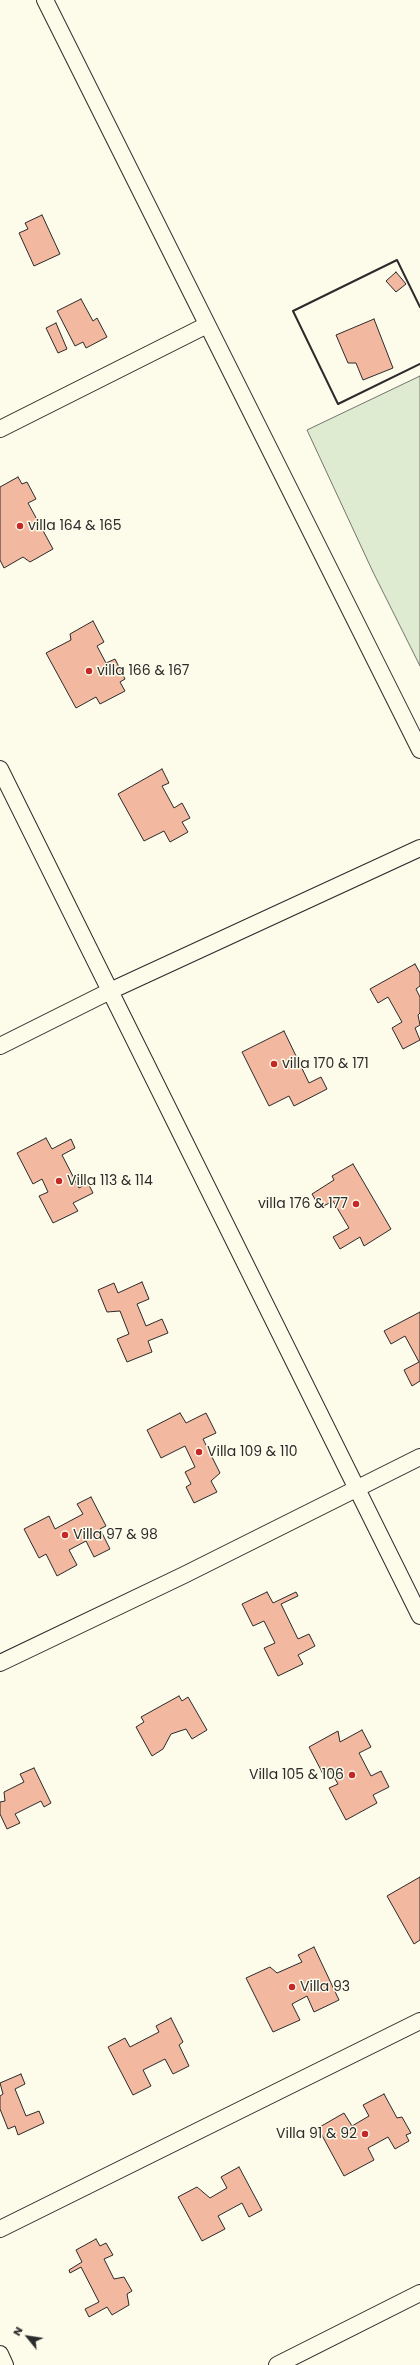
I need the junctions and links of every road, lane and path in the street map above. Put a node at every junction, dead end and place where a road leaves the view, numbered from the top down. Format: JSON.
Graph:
{"nodes":[{"id":1,"x":45,"y":0,"type":"edge"},
{"id":2,"x":207,"y":325,"type":"junction"},
{"id":3,"x":0,"y":429,"type":"edge"},
{"id":4,"x":420,"y":750,"type":"edge"},
{"id":5,"x":0,"y":769,"type":"edge"},
{"id":6,"x":420,"y":848,"type":"edge"},
{"id":7,"x":110,"y":991,"type":"junction"},
{"id":8,"x":0,"y":1046,"type":"edge"},
{"id":9,"x":420,"y":1456,"type":"edge"},
{"id":10,"x":358,"y":1488,"type":"junction"},
{"id":11,"x":420,"y":1616,"type":"edge"},
{"id":12,"x":0,"y":1663,"type":"edge"},
{"id":13,"x":420,"y":2021,"type":"edge"},
{"id":14,"x":0,"y":2229,"type":"edge"},
{"id":15,"x":420,"y":2293,"type":"edge"},
{"id":16,"x":0,"y":2354,"type":"edge"},
{"id":17,"x":5,"y":2365,"type":"edge"},
{"id":18,"x":277,"y":2365,"type":"edge"}],
"edges":[{"from":1,"to":2,"type":"street"},
{"from":2,"to":3,"type":"street"},
{"from":2,"to":4,"type":"street"},
{"from":5,"to":7,"type":"street"},
{"from":6,"to":7,"type":"street"},
{"from":7,"to":8,"type":"street"},
{"from":7,"to":10,"type":"street"},
{"from":9,"to":10,"type":"street"},
{"from":10,"to":11,"type":"street"},
{"from":10,"to":12,"type":"street"},
{"from":13,"to":14,"type":"street"},
{"from":15,"to":18,"type":"street"},
{"from":16,"to":17,"type":"street"}]}
